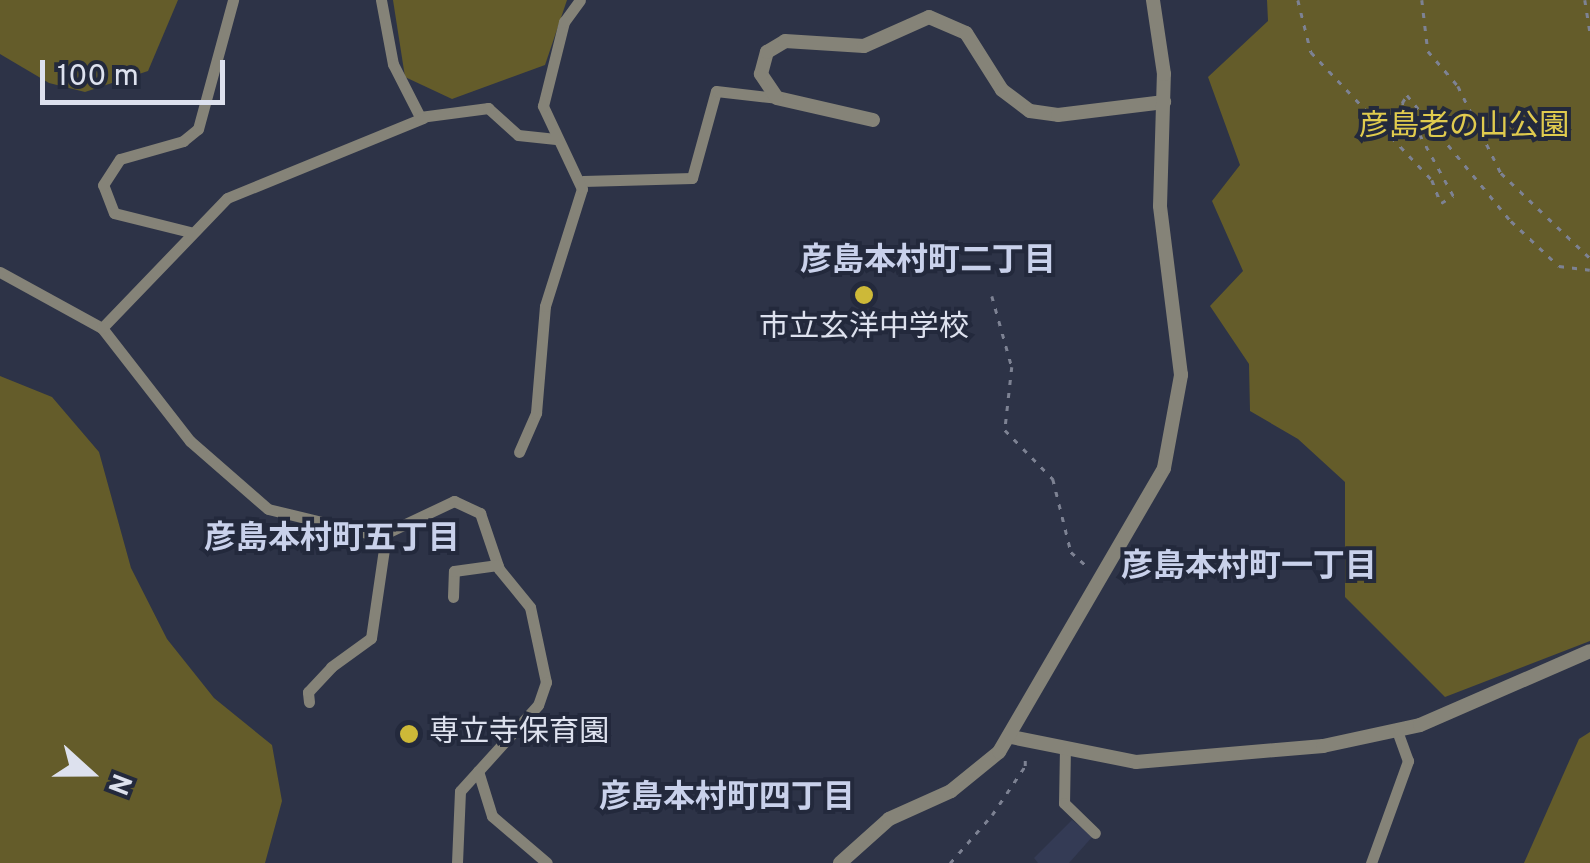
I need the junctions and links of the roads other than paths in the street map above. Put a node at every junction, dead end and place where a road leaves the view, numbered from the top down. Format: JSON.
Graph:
{"nodes":[{"id":1,"x":233,"y":0,"type":"edge"},
{"id":2,"x":381,"y":0,"type":"edge"},
{"id":3,"x":580,"y":0,"type":"edge"},
{"id":4,"x":1153,"y":0,"type":"edge"},
{"id":5,"x":777,"y":98,"type":"junction"},
{"id":6,"x":1164,"y":102,"type":"junction"},
{"id":7,"x":423,"y":118,"type":"junction"},
{"id":8,"x":873,"y":120,"type":"dead end"},
{"id":9,"x":556,"y":139,"type":"junction"},
{"id":10,"x":583,"y":181,"type":"junction"},
{"id":11,"x":190,"y":232,"type":"junction"},
{"id":12,"x":0,"y":272,"type":"edge"},
{"id":13,"x":102,"y":328,"type":"junction"},
{"id":14,"x":518,"y":452,"type":"dead end"},
{"id":15,"x":386,"y":535,"type":"junction"},
{"id":16,"x":498,"y":565,"type":"junction"},
{"id":17,"x":453,"y":597,"type":"dead end"},
{"id":18,"x":1590,"y":652,"type":"edge"},
{"id":19,"x":309,"y":702,"type":"dead end"},
{"id":20,"x":1397,"y":731,"type":"junction"},
{"id":21,"x":1011,"y":737,"type":"junction"},
{"id":22,"x":1064,"y":747,"type":"junction"},
{"id":23,"x":478,"y":771,"type":"junction"},
{"id":24,"x":1095,"y":833,"type":"dead end"},
{"id":25,"x":457,"y":863,"type":"edge"},
{"id":26,"x":547,"y":863,"type":"edge"},
{"id":27,"x":840,"y":863,"type":"edge"},
{"id":28,"x":1371,"y":863,"type":"edge"}],
"edges":[{"from":1,"to":11,"type":"street"},
{"from":2,"to":7,"type":"street"},
{"from":3,"to":9,"type":"street"},
{"from":4,"to":6,"type":"street"},
{"from":5,"to":6,"type":"street"},
{"from":5,"to":8,"type":"street"},
{"from":5,"to":10,"type":"street"},
{"from":6,"to":21,"type":"street"},
{"from":7,"to":9,"type":"street"},
{"from":7,"to":11,"type":"street"},
{"from":9,"to":10,"type":"street"},
{"from":10,"to":14,"type":"street"},
{"from":11,"to":13,"type":"street"},
{"from":12,"to":13,"type":"street"},
{"from":13,"to":15,"type":"street"},
{"from":15,"to":16,"type":"street"},
{"from":15,"to":19,"type":"street"},
{"from":16,"to":17,"type":"street"},
{"from":16,"to":23,"type":"street"},
{"from":18,"to":20,"type":"street"},
{"from":20,"to":22,"type":"street"},
{"from":20,"to":28,"type":"street"},
{"from":21,"to":22,"type":"street"},
{"from":21,"to":27,"type":"street"},
{"from":22,"to":24,"type":"street"},
{"from":23,"to":25,"type":"street"},
{"from":23,"to":26,"type":"street"}]}
